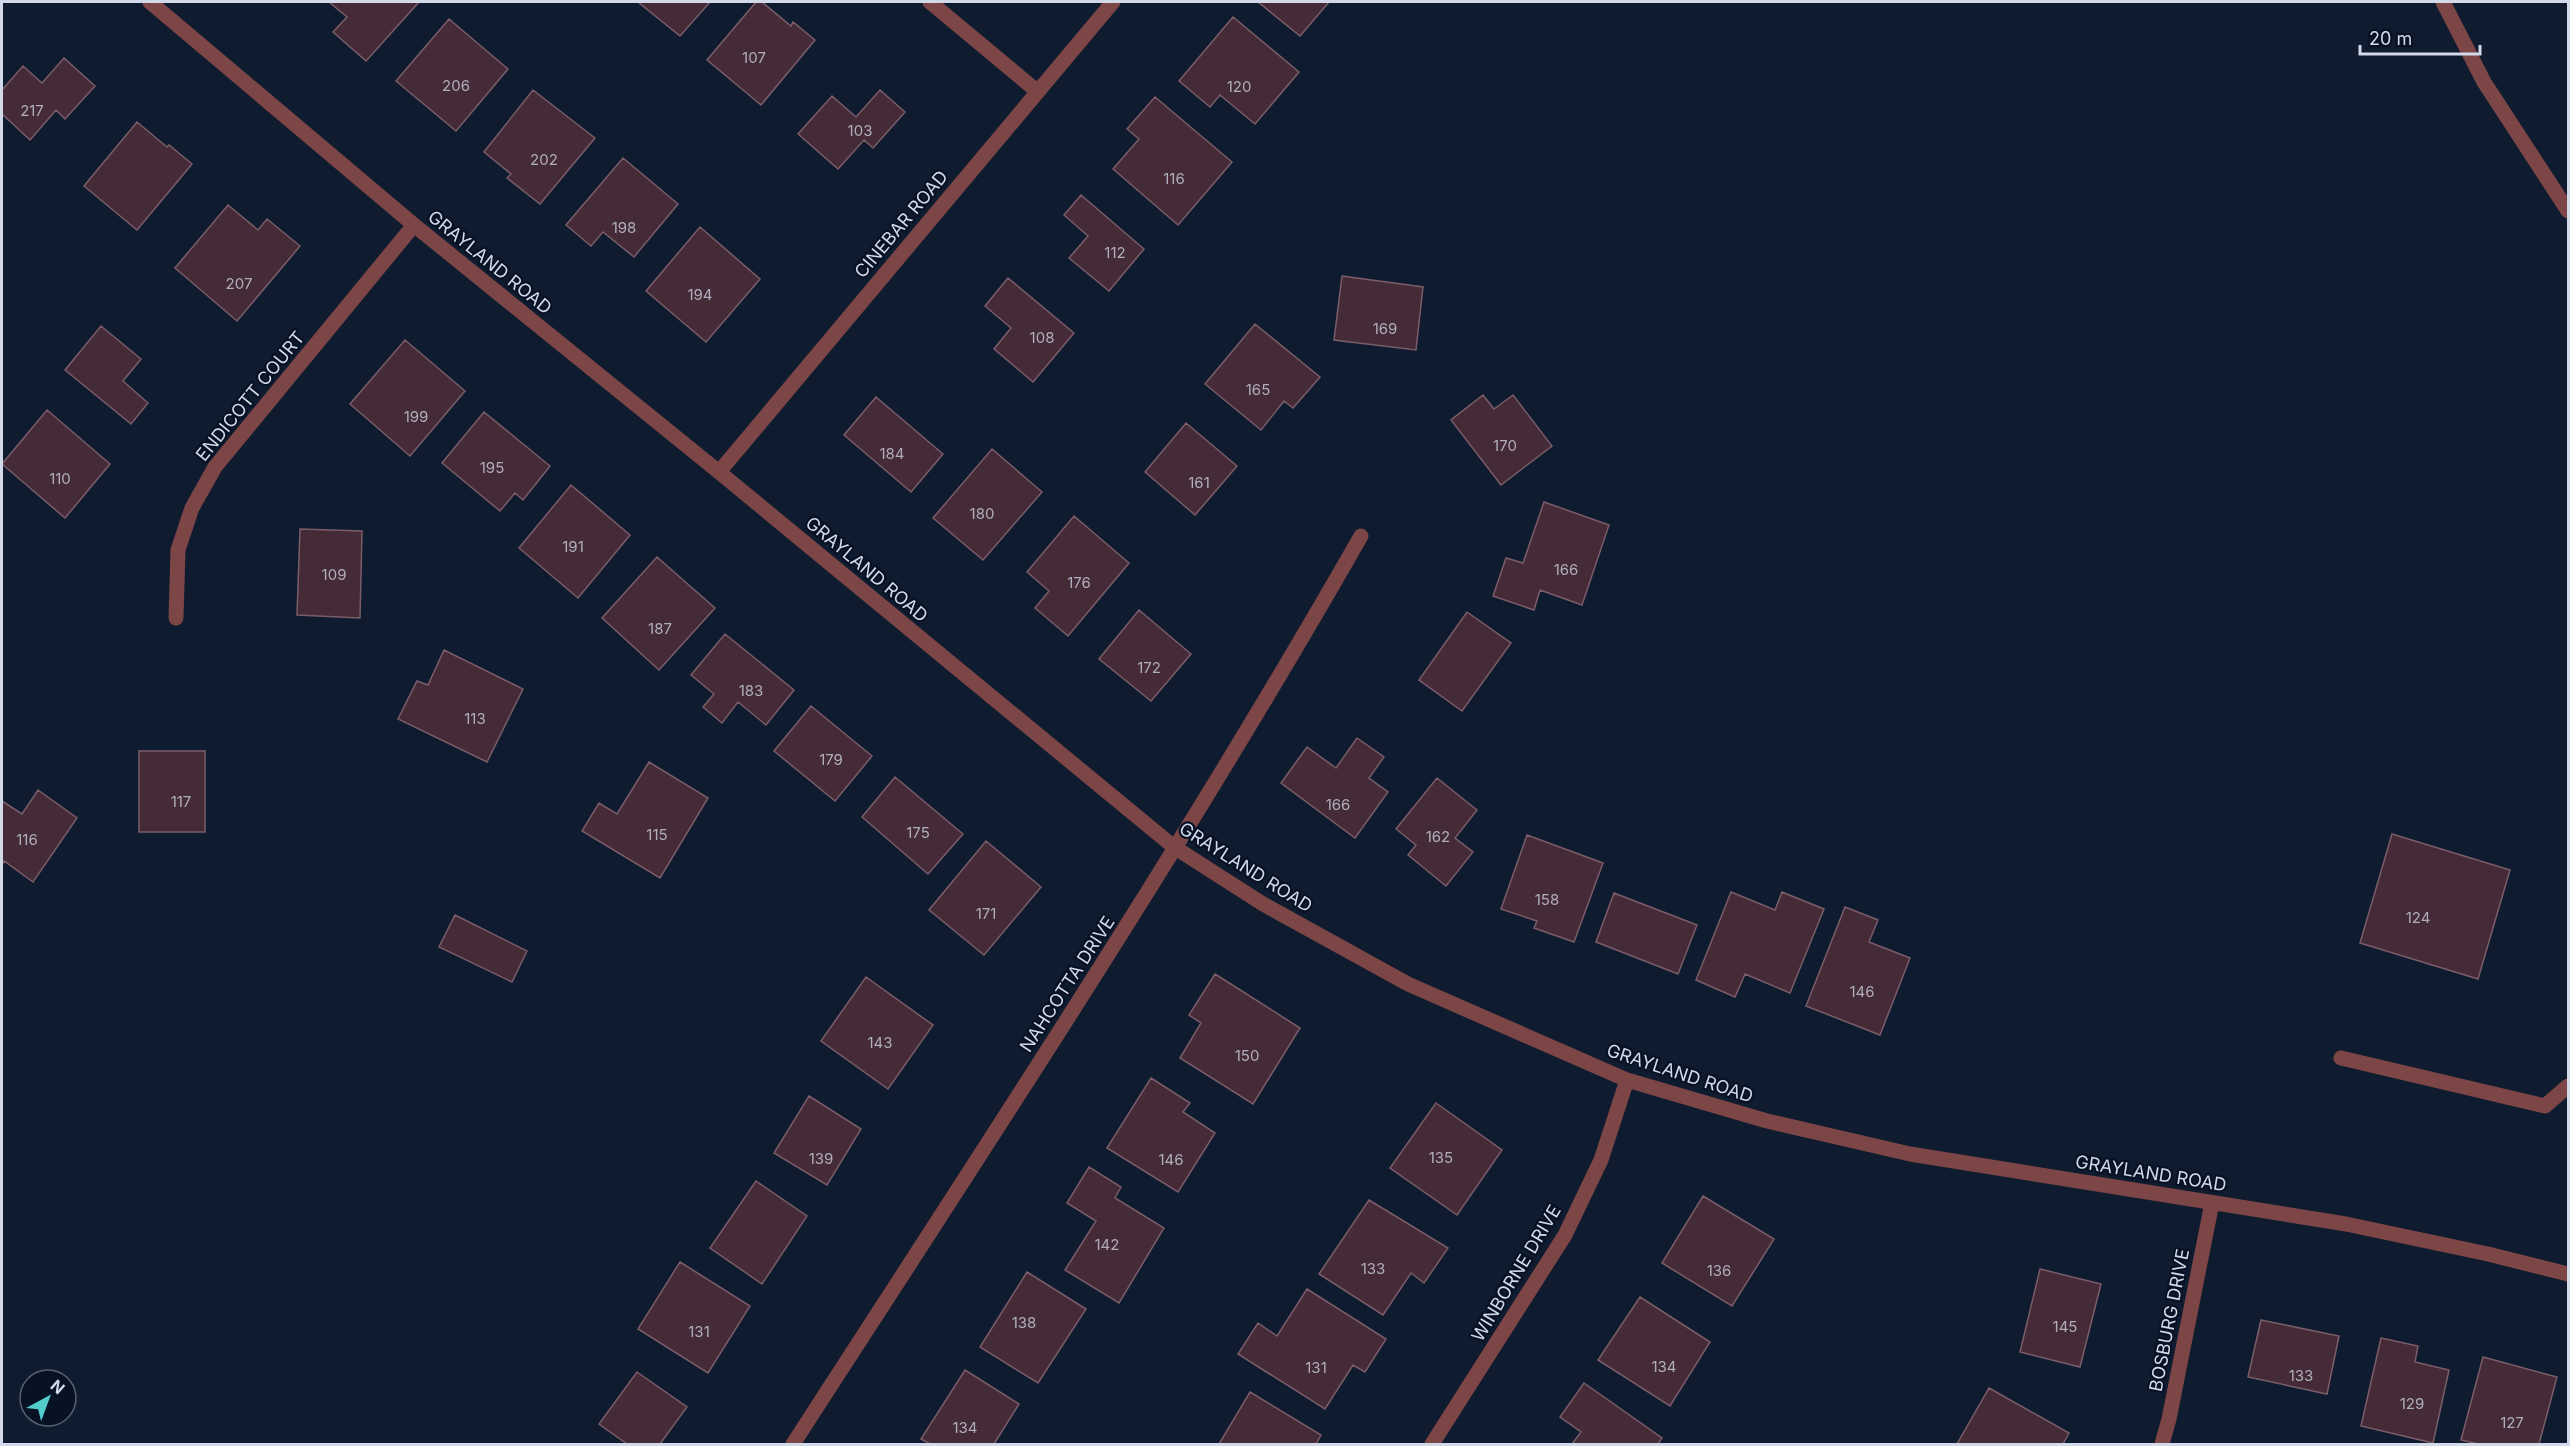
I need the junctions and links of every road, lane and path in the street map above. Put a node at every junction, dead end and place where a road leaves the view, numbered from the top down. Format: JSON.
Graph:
{"nodes":[{"id":1,"x":150,"y":2,"type":"edge"},
{"id":2,"x":930,"y":2,"type":"edge"},
{"id":3,"x":1113,"y":2,"type":"edge"},
{"id":4,"x":2443,"y":2,"type":"edge"},
{"id":5,"x":1038,"y":92,"type":"junction"},
{"id":6,"x":2568,"y":211,"type":"edge"},
{"id":7,"x":414,"y":225,"type":"junction"},
{"id":8,"x":719,"y":472,"type":"junction"},
{"id":9,"x":1361,"y":536,"type":"dead end"},
{"id":10,"x":176,"y":618,"type":"dead end"},
{"id":11,"x":1174,"y":847,"type":"junction"},
{"id":12,"x":2341,"y":1058,"type":"dead end"},
{"id":13,"x":1627,"y":1080,"type":"junction"},
{"id":14,"x":2568,"y":1086,"type":"edge"},
{"id":15,"x":2212,"y":1203,"type":"junction"},
{"id":16,"x":2568,"y":1274,"type":"edge"},
{"id":17,"x":793,"y":1444,"type":"edge"},
{"id":18,"x":1432,"y":1444,"type":"edge"},
{"id":19,"x":2162,"y":1444,"type":"edge"}],
"edges":[{"from":1,"to":7,"type":"street","name":"GRAYLAND ROAD"},
{"from":2,"to":5,"type":"street"},
{"from":3,"to":5,"type":"street","name":"CINEBAR ROAD"},
{"from":4,"to":6,"type":"street"},
{"from":5,"to":8,"type":"street","name":"CINEBAR ROAD"},
{"from":7,"to":8,"type":"street","name":"GRAYLAND ROAD"},
{"from":7,"to":10,"type":"street","name":"ENDICOTT COURT"},
{"from":8,"to":11,"type":"street","name":"GRAYLAND ROAD"},
{"from":9,"to":11,"type":"street","name":"NAHCOTTA DRIVE"},
{"from":11,"to":13,"type":"street","name":"GRAYLAND ROAD"},
{"from":11,"to":17,"type":"street","name":"NAHCOTTA DRIVE"},
{"from":12,"to":14,"type":"street"},
{"from":13,"to":15,"type":"street","name":"GRAYLAND ROAD"},
{"from":13,"to":18,"type":"street","name":"WINBORNE DRIVE"},
{"from":15,"to":16,"type":"street","name":"GRAYLAND ROAD"},
{"from":15,"to":19,"type":"street","name":"BOSBURG DRIVE"}]}
